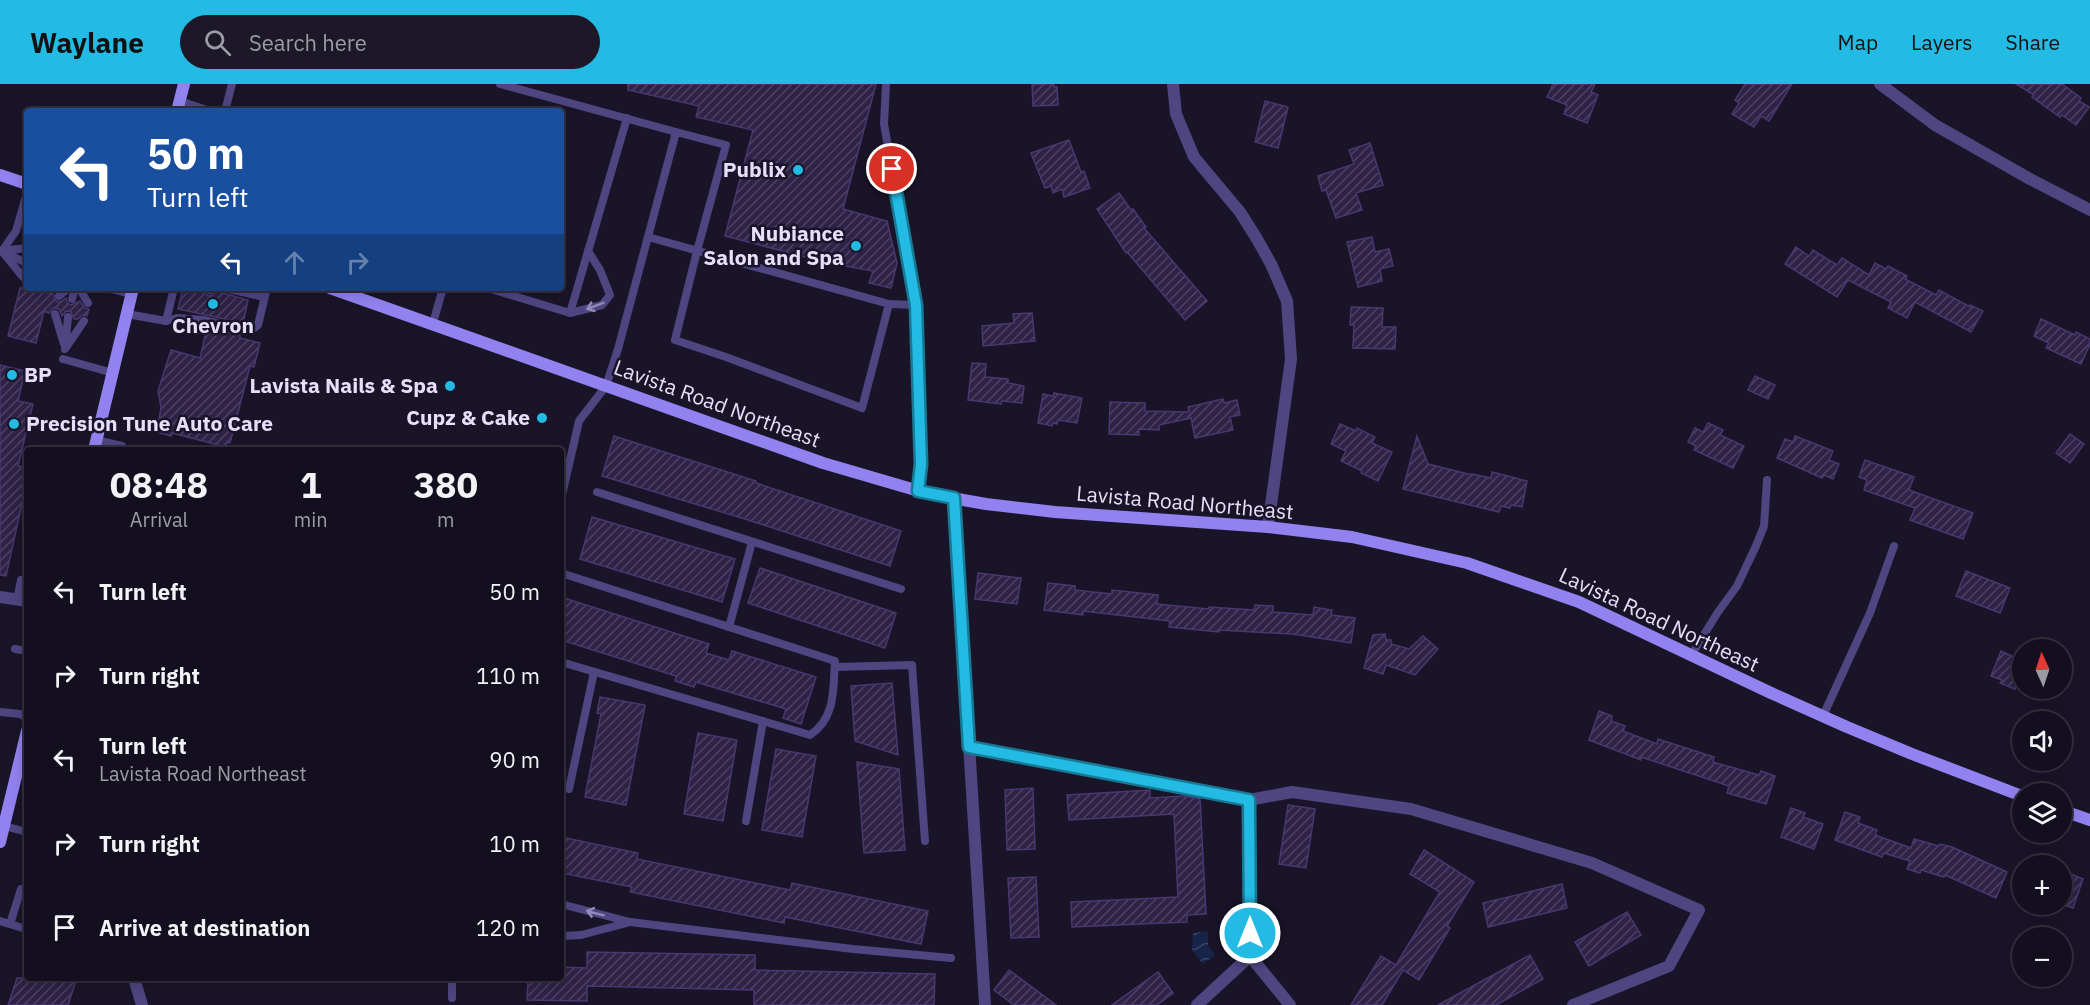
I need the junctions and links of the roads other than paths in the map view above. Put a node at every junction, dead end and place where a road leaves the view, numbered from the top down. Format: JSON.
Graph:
{"nodes":[{"id":1,"x":184,"y":84,"type":"edge"},
{"id":2,"x":232,"y":84,"type":"edge"},
{"id":3,"x":500,"y":84,"type":"edge"},
{"id":4,"x":886,"y":84,"type":"edge"},
{"id":5,"x":1173,"y":84,"type":"edge"},
{"id":6,"x":1880,"y":84,"type":"edge"},
{"id":7,"x":178,"y":106,"type":"edge"},
{"id":8,"x":226,"y":108,"type":"edge"},
{"id":9,"x":627,"y":118,"type":"junction"},
{"id":10,"x":676,"y":132,"type":"junction"},
{"id":11,"x":0,"y":175,"type":"edge"},
{"id":12,"x":24,"y":183,"type":"edge"},
{"id":13,"x":24,"y":203,"type":"edge"},
{"id":14,"x":2090,"y":210,"type":"edge"},
{"id":15,"x":648,"y":237,"type":"junction"},
{"id":16,"x":24,"y":249,"type":"edge"},
{"id":17,"x":588,"y":251,"type":"junction"},
{"id":18,"x":697,"y":251,"type":"junction"},
{"id":19,"x":1,"y":254,"type":"edge"},
{"id":20,"x":24,"y":261,"type":"edge"},
{"id":21,"x":23,"y":277,"type":"dead end"},
{"id":22,"x":65,"y":291,"type":"edge"},
{"id":23,"x":76,"y":291,"type":"edge"},
{"id":24,"x":79,"y":291,"type":"edge"},
{"id":25,"x":132,"y":291,"type":"edge"},
{"id":26,"x":173,"y":291,"type":"edge"},
{"id":27,"x":232,"y":291,"type":"edge"},
{"id":28,"x":266,"y":291,"type":"edge"},
{"id":29,"x":339,"y":291,"type":"edge"},
{"id":30,"x":442,"y":291,"type":"edge"},
{"id":31,"x":497,"y":291,"type":"edge"},
{"id":32,"x":59,"y":296,"type":"dead end"},
{"id":33,"x":264,"y":297,"type":"junction"},
{"id":34,"x":72,"y":299,"type":"dead end"},
{"id":35,"x":88,"y":303,"type":"dead end"},
{"id":36,"x":889,"y":304,"type":"junction"},
{"id":37,"x":916,"y":305,"type":"junction"},
{"id":38,"x":55,"y":314,"type":"dead end"},
{"id":39,"x":127,"y":314,"type":"junction"},
{"id":40,"x":570,"y":314,"type":"junction"},
{"id":41,"x":68,"y":317,"type":"dead end"},
{"id":42,"x":84,"y":321,"type":"dead end"},
{"id":43,"x":166,"y":321,"type":"junction"},
{"id":44,"x":433,"y":323,"type":"junction"},
{"id":45,"x":65,"y":349,"type":"junction"},
{"id":46,"x":63,"y":359,"type":"dead end"},
{"id":47,"x":113,"y":373,"type":"junction"},
{"id":48,"x":606,"y":386,"type":"junction"},
{"id":49,"x":95,"y":445,"type":"edge"},
{"id":50,"x":122,"y":446,"type":"dead end"},
{"id":51,"x":1767,"y":480,"type":"dead end"},
{"id":52,"x":564,"y":486,"type":"edge"},
{"id":53,"x":918,"y":491,"type":"junction"},
{"id":54,"x":597,"y":492,"type":"dead end"},
{"id":55,"x":954,"y":498,"type":"junction"},
{"id":56,"x":1268,"y":527,"type":"junction"},
{"id":57,"x":752,"y":542,"type":"junction"},
{"id":58,"x":1894,"y":546,"type":"dead end"},
{"id":59,"x":564,"y":574,"type":"edge"},
{"id":60,"x":21,"y":580,"type":"dead end"},
{"id":61,"x":901,"y":589,"type":"dead end"},
{"id":62,"x":0,"y":597,"type":"edge"},
{"id":63,"x":22,"y":600,"type":"edge"},
{"id":64,"x":729,"y":627,"type":"junction"},
{"id":65,"x":15,"y":649,"type":"dead end"},
{"id":66,"x":24,"y":650,"type":"edge"},
{"id":67,"x":1692,"y":654,"type":"junction"},
{"id":68,"x":564,"y":663,"type":"edge"},
{"id":69,"x":835,"y":667,"type":"junction"},
{"id":70,"x":594,"y":672,"type":"junction"},
{"id":71,"x":0,"y":712,"type":"edge"},
{"id":72,"x":24,"y":716,"type":"edge"},
{"id":73,"x":1823,"y":716,"type":"junction"},
{"id":74,"x":762,"y":721,"type":"junction"},
{"id":75,"x":24,"y":743,"type":"edge"},
{"id":76,"x":969,"y":747,"type":"junction"},
{"id":77,"x":569,"y":789,"type":"dead end"},
{"id":78,"x":2012,"y":792,"type":"edge"},
{"id":79,"x":1249,"y":800,"type":"junction"},
{"id":80,"x":2072,"y":814,"type":"edge"},
{"id":81,"x":2090,"y":820,"type":"edge"},
{"id":82,"x":747,"y":821,"type":"dead end"},
{"id":83,"x":4,"y":826,"type":"junction"},
{"id":84,"x":24,"y":831,"type":"edge"},
{"id":85,"x":925,"y":841,"type":"dead end"},
{"id":86,"x":0,"y":842,"type":"edge"},
{"id":87,"x":21,"y":889,"type":"dead end"},
{"id":88,"x":564,"y":905,"type":"edge"},
{"id":89,"x":0,"y":921,"type":"edge"},
{"id":90,"x":630,"y":922,"type":"junction"},
{"id":91,"x":10,"y":924,"type":"junction"},
{"id":92,"x":24,"y":928,"type":"edge"},
{"id":93,"x":564,"y":936,"type":"edge"},
{"id":94,"x":1251,"y":956,"type":"junction"},
{"id":95,"x":951,"y":958,"type":"dead end"},
{"id":96,"x":135,"y":981,"type":"edge"},
{"id":97,"x":452,"y":981,"type":"edge"},
{"id":98,"x":452,"y":998,"type":"dead end"},
{"id":99,"x":142,"y":1005,"type":"edge"},
{"id":100,"x":985,"y":1005,"type":"edge"},
{"id":101,"x":1197,"y":1005,"type":"edge"},
{"id":102,"x":1290,"y":1005,"type":"edge"},
{"id":103,"x":1573,"y":1005,"type":"edge"}],
"edges":[{"from":1,"to":7,"type":"main road"},
{"from":2,"to":8,"type":"lane"},
{"from":3,"to":9,"type":"lane"},
{"from":4,"to":37,"type":"lane"},
{"from":5,"to":56,"type":"street"},
{"from":6,"to":14,"type":"street"},
{"from":9,"to":10,"type":"lane"},
{"from":9,"to":17,"type":"lane"},
{"from":10,"to":15,"type":"lane"},
{"from":10,"to":18,"type":"lane"},
{"from":11,"to":12,"type":"main road"},
{"from":13,"to":19,"type":"lane"},
{"from":15,"to":18,"type":"lane"},
{"from":15,"to":48,"type":"lane"},
{"from":16,"to":19,"type":"lane"},
{"from":17,"to":40,"type":"lane"},
{"from":17,"to":40,"type":"lane","one_way":true},
{"from":18,"to":36,"type":"lane"},
{"from":18,"to":36,"type":"lane"},
{"from":19,"to":20,"type":"lane"},
{"from":19,"to":21,"type":"lane"},
{"from":22,"to":32,"type":"lane"},
{"from":23,"to":34,"type":"lane"},
{"from":24,"to":35,"type":"lane"},
{"from":25,"to":39,"type":"main road"},
{"from":26,"to":43,"type":"lane"},
{"from":27,"to":33,"type":"lane"},
{"from":28,"to":33,"type":"lane"},
{"from":29,"to":44,"type":"main road","name":"Lavista Road Northeast"},
{"from":30,"to":44,"type":"lane"},
{"from":31,"to":40,"type":"lane"},
{"from":33,"to":43,"type":"lane"},
{"from":36,"to":37,"type":"lane"},
{"from":37,"to":53,"type":"lane"},
{"from":38,"to":45,"type":"lane"},
{"from":39,"to":43,"type":"lane"},
{"from":39,"to":47,"type":"main road"},
{"from":41,"to":45,"type":"lane"},
{"from":42,"to":45,"type":"lane"},
{"from":44,"to":48,"type":"main road","name":"Lavista Road Northeast"},
{"from":46,"to":47,"type":"lane"},
{"from":47,"to":49,"type":"main road"},
{"from":48,"to":52,"type":"lane"},
{"from":48,"to":53,"type":"main road","name":"Lavista Road Northeast"},
{"from":49,"to":50,"type":"lane"},
{"from":51,"to":67,"type":"lane"},
{"from":53,"to":55,"type":"main road","name":"Lavista Road Northeast"},
{"from":54,"to":57,"type":"lane"},
{"from":55,"to":56,"type":"main road","name":"Lavista Road Northeast"},
{"from":55,"to":76,"type":"street"},
{"from":56,"to":67,"type":"main road","name":"Lavista Road Northeast"},
{"from":57,"to":61,"type":"lane"},
{"from":57,"to":64,"type":"lane"},
{"from":58,"to":73,"type":"lane"},
{"from":59,"to":64,"type":"lane"},
{"from":60,"to":63,"type":"lane"},
{"from":62,"to":63,"type":"street"},
{"from":64,"to":69,"type":"lane"},
{"from":65,"to":66,"type":"lane"},
{"from":67,"to":73,"type":"main road","name":"Lavista Road Northeast"},
{"from":68,"to":70,"type":"lane"},
{"from":69,"to":74,"type":"lane"},
{"from":69,"to":85,"type":"lane"},
{"from":70,"to":74,"type":"lane"},
{"from":70,"to":77,"type":"lane"},
{"from":71,"to":72,"type":"lane"},
{"from":73,"to":78,"type":"main road","name":"Lavista Road Northeast"},
{"from":74,"to":82,"type":"lane"},
{"from":75,"to":83,"type":"main road"},
{"from":76,"to":79,"type":"street"},
{"from":76,"to":100,"type":"street"},
{"from":79,"to":94,"type":"street"},
{"from":79,"to":103,"type":"street"},
{"from":80,"to":81,"type":"main road"},
{"from":83,"to":84,"type":"lane"},
{"from":83,"to":86,"type":"main road"},
{"from":87,"to":91,"type":"lane"},
{"from":90,"to":88,"type":"lane","one_way":true},
{"from":89,"to":91,"type":"lane"},
{"from":90,"to":93,"type":"lane"},
{"from":90,"to":95,"type":"lane"},
{"from":91,"to":92,"type":"lane"},
{"from":94,"to":101,"type":"street"},
{"from":94,"to":102,"type":"street"},
{"from":96,"to":99,"type":"street"},
{"from":97,"to":98,"type":"lane"}]}
